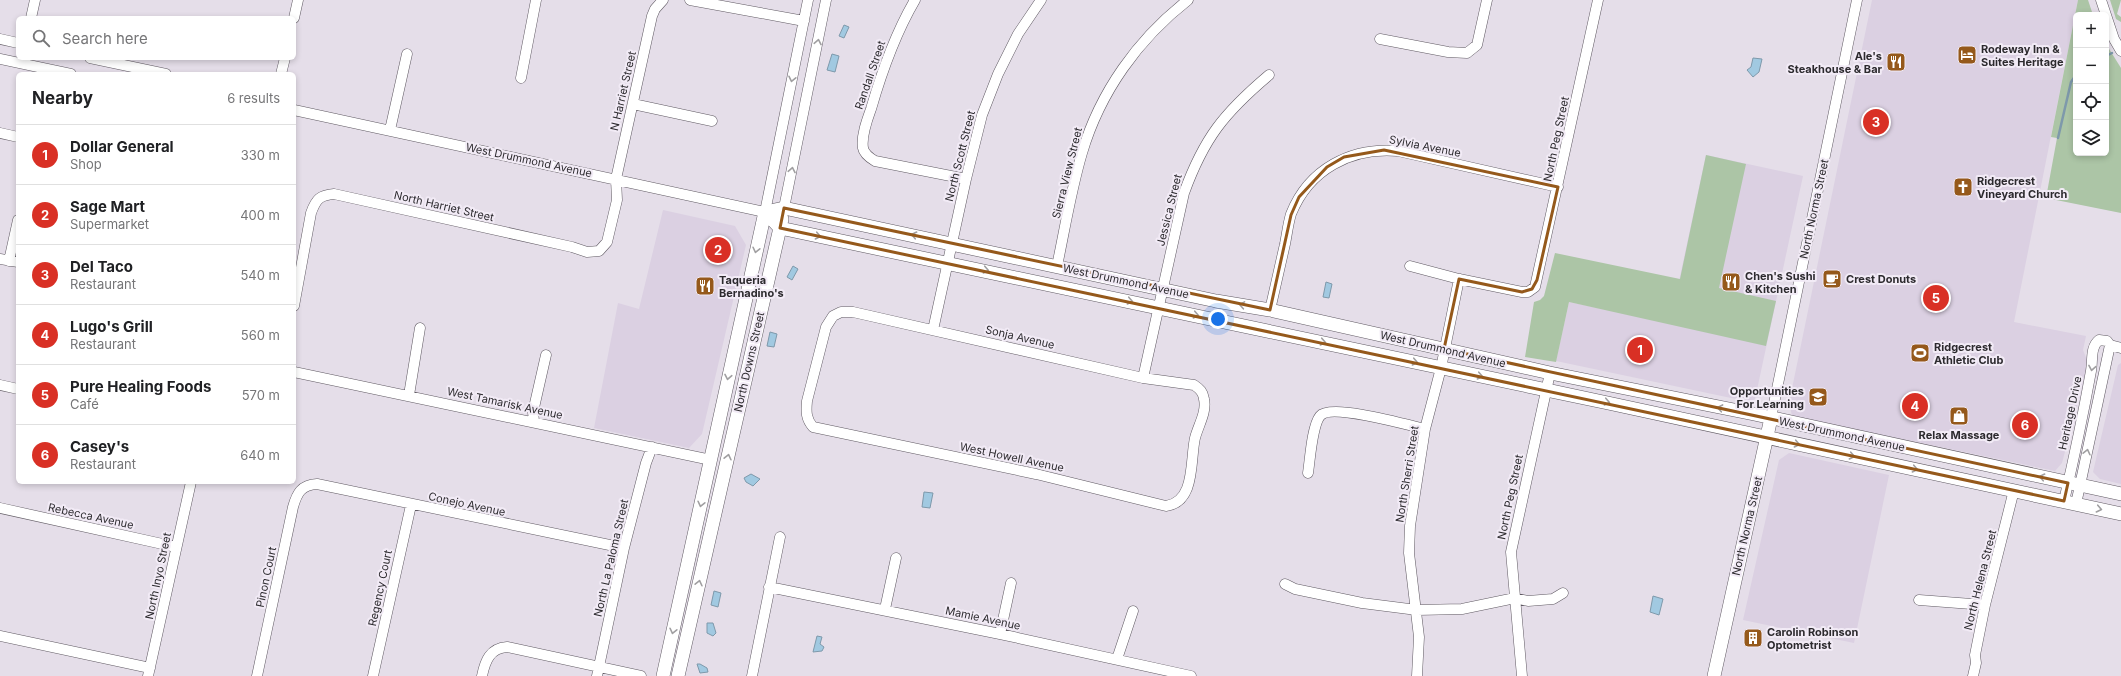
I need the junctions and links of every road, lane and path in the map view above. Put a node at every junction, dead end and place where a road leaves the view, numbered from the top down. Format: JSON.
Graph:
{"nodes":[{"id":1,"x":35,"y":0,"type":"edge"},
{"id":2,"x":298,"y":0,"type":"edge"},
{"id":3,"x":536,"y":0,"type":"edge"},
{"id":4,"x":663,"y":0,"type":"edge"},
{"id":5,"x":690,"y":0,"type":"edge"},
{"id":6,"x":808,"y":0,"type":"edge"},
{"id":7,"x":826,"y":0,"type":"edge"},
{"id":8,"x":915,"y":0,"type":"edge"},
{"id":9,"x":1041,"y":0,"type":"edge"},
{"id":10,"x":1188,"y":0,"type":"edge"},
{"id":11,"x":1487,"y":0,"type":"edge"},
{"id":12,"x":1598,"y":0,"type":"edge"},
{"id":13,"x":1857,"y":0,"type":"edge"},
{"id":14,"x":2101,"y":0,"type":"edge"},
{"id":15,"x":31,"y":16,"type":"edge"},
{"id":16,"x":294,"y":16,"type":"edge"},
{"id":17,"x":804,"y":21,"type":"junction"},
{"id":18,"x":0,"y":39,"type":"edge"},
{"id":19,"x":1380,"y":39,"type":"dead end"},
{"id":20,"x":16,"y":43,"type":"edge"},
{"id":21,"x":2121,"y":51,"type":"edge"},
{"id":22,"x":407,"y":54,"type":"dead end"},
{"id":23,"x":0,"y":58,"type":"edge"},
{"id":24,"x":100,"y":60,"type":"edge"},
{"id":25,"x":284,"y":60,"type":"edge"},
{"id":26,"x":63,"y":72,"type":"edge"},
{"id":27,"x":156,"y":72,"type":"edge"},
{"id":28,"x":282,"y":72,"type":"edge"},
{"id":29,"x":1269,"y":75,"type":"dead end"},
{"id":30,"x":521,"y":78,"type":"dead end"},
{"id":31,"x":633,"y":104,"type":"junction"},
{"id":32,"x":296,"y":110,"type":"edge"},
{"id":33,"x":712,"y":121,"type":"dead end"},
{"id":34,"x":390,"y":130,"type":"junction"},
{"id":35,"x":0,"y":133,"type":"edge"},
{"id":36,"x":16,"y":137,"type":"edge"},
{"id":37,"x":616,"y":179,"type":"junction"},
{"id":38,"x":966,"y":179,"type":"junction"},
{"id":39,"x":1558,"y":187,"type":"junction"},
{"id":40,"x":784,"y":208,"type":"junction"},
{"id":41,"x":764,"y":212,"type":"junction"},
{"id":42,"x":780,"y":228,"type":"junction"},
{"id":43,"x":16,"y":229,"type":"edge"},
{"id":44,"x":952,"y":243,"type":"junction"},
{"id":45,"x":9,"y":261,"type":"edge"},
{"id":46,"x":948,"y":262,"type":"junction"},
{"id":47,"x":1057,"y":266,"type":"junction"},
{"id":48,"x":1410,"y":266,"type":"dead end"},
{"id":49,"x":1459,"y":279,"type":"junction"},
{"id":50,"x":1162,"y":289,"type":"junction"},
{"id":51,"x":296,"y":295,"type":"edge"},
{"id":52,"x":1158,"y":307,"type":"junction"},
{"id":53,"x":1270,"y":310,"type":"junction"},
{"id":54,"x":420,"y":328,"type":"dead end"},
{"id":55,"x":933,"y":330,"type":"junction"},
{"id":56,"x":2108,"y":343,"type":"junction"},
{"id":57,"x":2121,"y":348,"type":"edge"},
{"id":58,"x":1444,"y":350,"type":"junction"},
{"id":59,"x":546,"y":355,"type":"dead end"},
{"id":60,"x":1442,"y":368,"type":"junction"},
{"id":61,"x":296,"y":372,"type":"edge"},
{"id":62,"x":1550,"y":373,"type":"junction"},
{"id":63,"x":1143,"y":378,"type":"junction"},
{"id":64,"x":0,"y":385,"type":"edge"},
{"id":65,"x":16,"y":389,"type":"edge"},
{"id":66,"x":1546,"y":389,"type":"junction"},
{"id":67,"x":409,"y":395,"type":"junction"},
{"id":68,"x":1772,"y":418,"type":"junction"},
{"id":69,"x":534,"y":421,"type":"junction"},
{"id":70,"x":1425,"y":429,"type":"junction"},
{"id":71,"x":835,"y":432,"type":"joint"},
{"id":72,"x":1767,"y":438,"type":"junction"},
{"id":73,"x":1882,"y":443,"type":"junction"},
{"id":74,"x":652,"y":447,"type":"junction"},
{"id":75,"x":711,"y":460,"type":"junction"},
{"id":76,"x":1877,"y":461,"type":"junction"},
{"id":77,"x":1308,"y":473,"type":"dead end"},
{"id":78,"x":191,"y":484,"type":"edge"},
{"id":79,"x":2074,"y":484,"type":"junction"},
{"id":80,"x":305,"y":486,"type":"joint"},
{"id":81,"x":2014,"y":490,"type":"junction"},
{"id":82,"x":2121,"y":494,"type":"edge"},
{"id":83,"x":1181,"y":499,"type":"joint"},
{"id":84,"x":2070,"y":502,"type":"junction"},
{"id":85,"x":411,"y":505,"type":"junction"},
{"id":86,"x":0,"y":508,"type":"edge"},
{"id":87,"x":2121,"y":514,"type":"edge"},
{"id":88,"x":780,"y":537,"type":"dead end"},
{"id":89,"x":176,"y":547,"type":"junction"},
{"id":90,"x":624,"y":548,"type":"junction"},
{"id":91,"x":896,"y":558,"type":"dead end"},
{"id":92,"x":1010,"y":583,"type":"dead end"},
{"id":93,"x":1285,"y":584,"type":"dead end"},
{"id":94,"x":769,"y":587,"type":"junction"},
{"id":95,"x":1563,"y":593,"type":"dead end"},
{"id":96,"x":1515,"y":598,"type":"junction"},
{"id":97,"x":1919,"y":600,"type":"dead end"},
{"id":98,"x":1985,"y":605,"type":"junction"},
{"id":99,"x":884,"y":609,"type":"junction"},
{"id":100,"x":1417,"y":610,"type":"junction"},
{"id":101,"x":1133,"y":611,"type":"dead end"},
{"id":102,"x":1000,"y":634,"type":"junction"},
{"id":103,"x":0,"y":636,"type":"edge"},
{"id":104,"x":1117,"y":659,"type":"junction"},
{"id":105,"x":598,"y":671,"type":"edge"},
{"id":106,"x":149,"y":672,"type":"edge"},
{"id":107,"x":1160,"y":673,"type":"edge"},
{"id":108,"x":257,"y":676,"type":"edge"},
{"id":109,"x":373,"y":676,"type":"edge"},
{"id":110,"x":482,"y":676,"type":"edge"},
{"id":111,"x":641,"y":676,"type":"edge"},
{"id":112,"x":663,"y":676,"type":"edge"},
{"id":113,"x":678,"y":676,"type":"edge"},
{"id":114,"x":752,"y":676,"type":"edge"},
{"id":115,"x":1191,"y":676,"type":"edge"},
{"id":116,"x":1417,"y":676,"type":"edge"},
{"id":117,"x":1522,"y":676,"type":"edge"},
{"id":118,"x":1714,"y":676,"type":"edge"},
{"id":119,"x":1973,"y":676,"type":"edge"}],
"edges":[{"from":1,"to":15,"type":"street"},
{"from":2,"to":16,"type":"street"},
{"from":3,"to":30,"type":"street"},
{"from":4,"to":31,"type":"street","name":"N Harriet Street"},
{"from":5,"to":17,"type":"street"},
{"from":6,"to":17,"type":"street","name":"North Downs Street"},
{"from":40,"to":7,"type":"street","name":"North Downs Street","one_way":true},
{"from":8,"to":38,"type":"street","name":"Randall Street"},
{"from":9,"to":38,"type":"street","name":"North Scott Street"},
{"from":10,"to":47,"type":"street","name":"Sierra View Street"},
{"from":11,"to":19,"type":"street"},
{"from":12,"to":39,"type":"street","name":"North Peg Street"},
{"from":13,"to":68,"type":"street","name":"North Norma Street"},
{"from":14,"to":21,"type":"street"},
{"from":17,"to":41,"type":"street","name":"North Downs Street","one_way":true},
{"from":18,"to":20,"type":"street"},
{"from":22,"to":34,"type":"street"},
{"from":23,"to":26,"type":"street"},
{"from":24,"to":27,"type":"street"},
{"from":25,"to":28,"type":"street"},
{"from":29,"to":50,"type":"street","name":"Jessica Street"},
{"from":31,"to":33,"type":"street"},
{"from":31,"to":37,"type":"street","name":"N Harriet Street"},
{"from":32,"to":34,"type":"street","name":"West Drummond Avenue"},
{"from":34,"to":37,"type":"street","name":"West Drummond Avenue"},
{"from":35,"to":36,"type":"street"},
{"from":37,"to":41,"type":"street","name":"West Drummond Avenue"},
{"from":37,"to":51,"type":"street","name":"North Harriet Street"},
{"from":38,"to":44,"type":"street","name":"North Scott Street"},
{"from":39,"to":49,"type":"street","name":"North Peg Street"},
{"from":39,"to":53,"type":"street","name":"Sylvia Avenue"},
{"from":40,"to":41,"type":"main road","name":"West Drummond Avenue"},
{"from":40,"to":42,"type":"main road","name":"North Downs Street"},
{"from":44,"to":40,"type":"main road","name":"West Drummond Avenue","one_way":true},
{"from":41,"to":42,"type":"main road"},
{"from":41,"to":75,"type":"main road","name":"North Downs Street","one_way":true},
{"from":42,"to":46,"type":"main road","name":"West Drummond Avenue","one_way":true},
{"from":113,"to":42,"type":"main road","name":"North Downs Street","one_way":true},
{"from":43,"to":45,"type":"street"},
{"from":44,"to":46,"type":"street","name":"North Scott Street"},
{"from":44,"to":47,"type":"main road","name":"West Drummond Avenue"},
{"from":46,"to":52,"type":"main road","name":"West Drummond Avenue","one_way":true},
{"from":46,"to":55,"type":"street","name":"North Scott Street"},
{"from":47,"to":50,"type":"main road","name":"West Drummond Avenue"},
{"from":48,"to":49,"type":"street"},
{"from":49,"to":58,"type":"street","name":"North Sherri Street"},
{"from":50,"to":52,"type":"street","name":"Jessica Street"},
{"from":53,"to":50,"type":"main road","name":"West Drummond Avenue","one_way":true},
{"from":52,"to":60,"type":"main road","name":"West Drummond Avenue","one_way":true},
{"from":52,"to":63,"type":"street","name":"Jessica Street"},
{"from":53,"to":58,"type":"main road","name":"West Drummond Avenue"},
{"from":54,"to":67,"type":"street"},
{"from":55,"to":63,"type":"street","name":"Sonja Avenue"},
{"from":55,"to":71,"type":"street","name":"Sonja Avenue"},
{"from":56,"to":57,"type":"street"},
{"from":79,"to":56,"type":"street","one_way":true},
{"from":56,"to":79,"type":"street","name":"Heritage Drive","one_way":true},
{"from":58,"to":60,"type":"street","name":"North Sherri Street"},
{"from":58,"to":62,"type":"main road","name":"West Drummond Avenue"},
{"from":59,"to":69,"type":"street"},
{"from":60,"to":66,"type":"main road","name":"West Drummond Avenue","one_way":true},
{"from":60,"to":70,"type":"street","name":"North Sherri Street"},
{"from":61,"to":67,"type":"street","name":"West Tamarisk Avenue"},
{"from":62,"to":66,"type":"street","name":"North Peg Street"},
{"from":68,"to":62,"type":"main road","name":"West Drummond Avenue","one_way":true},
{"from":63,"to":83,"type":"street","name":"Sonja Avenue"},
{"from":64,"to":65,"type":"street"},
{"from":66,"to":72,"type":"main road","name":"West Drummond Avenue","one_way":true},
{"from":66,"to":96,"type":"street","name":"North Peg Street"},
{"from":67,"to":69,"type":"street","name":"West Tamarisk Avenue"},
{"from":68,"to":72,"type":"main road","name":"North Norma Street"},
{"from":68,"to":73,"type":"main road","name":"West Drummond Avenue"},
{"from":69,"to":74,"type":"street","name":"West Tamarisk Avenue"},
{"from":70,"to":77,"type":"street"},
{"from":70,"to":100,"type":"street","name":"North Sherri Street"},
{"from":71,"to":83,"type":"street","name":"West Howell Avenue"},
{"from":72,"to":76,"type":"main road","name":"West Drummond Avenue","one_way":true},
{"from":72,"to":118,"type":"main road","name":"North Norma Street"},
{"from":73,"to":76,"type":"main road"},
{"from":79,"to":73,"type":"main road","name":"West Drummond Avenue","one_way":true},
{"from":74,"to":75,"type":"street","name":"West Tamarisk Avenue"},
{"from":74,"to":90,"type":"street","name":"North La Paloma Street"},
{"from":75,"to":112,"type":"main road","name":"North Downs Street","one_way":true},
{"from":76,"to":81,"type":"main road","name":"West Drummond Avenue","one_way":true},
{"from":78,"to":89,"type":"street","name":"North Inyo Street"},
{"from":79,"to":82,"type":"main road","name":"West Drummond Avenue"},
{"from":79,"to":84,"type":"street","name":"Heritage Drive"},
{"from":80,"to":85,"type":"street","name":"Conejo Avenue"},
{"from":80,"to":108,"type":"street","name":"Pinon Court"},
{"from":81,"to":84,"type":"main road","name":"West Drummond Avenue"},
{"from":81,"to":98,"type":"street","name":"North Helena Street"},
{"from":84,"to":87,"type":"main road","name":"West Drummond Avenue","one_way":true},
{"from":85,"to":90,"type":"street","name":"Conejo Avenue"},
{"from":85,"to":109,"type":"street","name":"Regency Court"},
{"from":86,"to":89,"type":"street","name":"Rebecca Avenue"},
{"from":88,"to":94,"type":"street"},
{"from":89,"to":106,"type":"street","name":"North Inyo Street"},
{"from":90,"to":105,"type":"street","name":"North La Paloma Street"},
{"from":91,"to":99,"type":"street"},
{"from":92,"to":102,"type":"street"},
{"from":93,"to":100,"type":"street"},
{"from":94,"to":99,"type":"street","name":"Mamie Avenue"},
{"from":94,"to":114,"type":"street"},
{"from":95,"to":96,"type":"street"},
{"from":96,"to":100,"type":"street"},
{"from":96,"to":117,"type":"street","name":"North Peg Street"},
{"from":97,"to":98,"type":"street"},
{"from":98,"to":119,"type":"street","name":"North Helena Street"},
{"from":99,"to":102,"type":"street","name":"Mamie Avenue"},
{"from":100,"to":116,"type":"street","name":"North Sherri Street"},
{"from":101,"to":104,"type":"street"},
{"from":102,"to":104,"type":"street","name":"Mamie Avenue"},
{"from":103,"to":106,"type":"street"},
{"from":104,"to":107,"type":"street","name":"Mamie Avenue"},
{"from":105,"to":110,"type":"street"},
{"from":105,"to":111,"type":"street"},
{"from":107,"to":115,"type":"street","name":"Mamie Avenue"}]}
